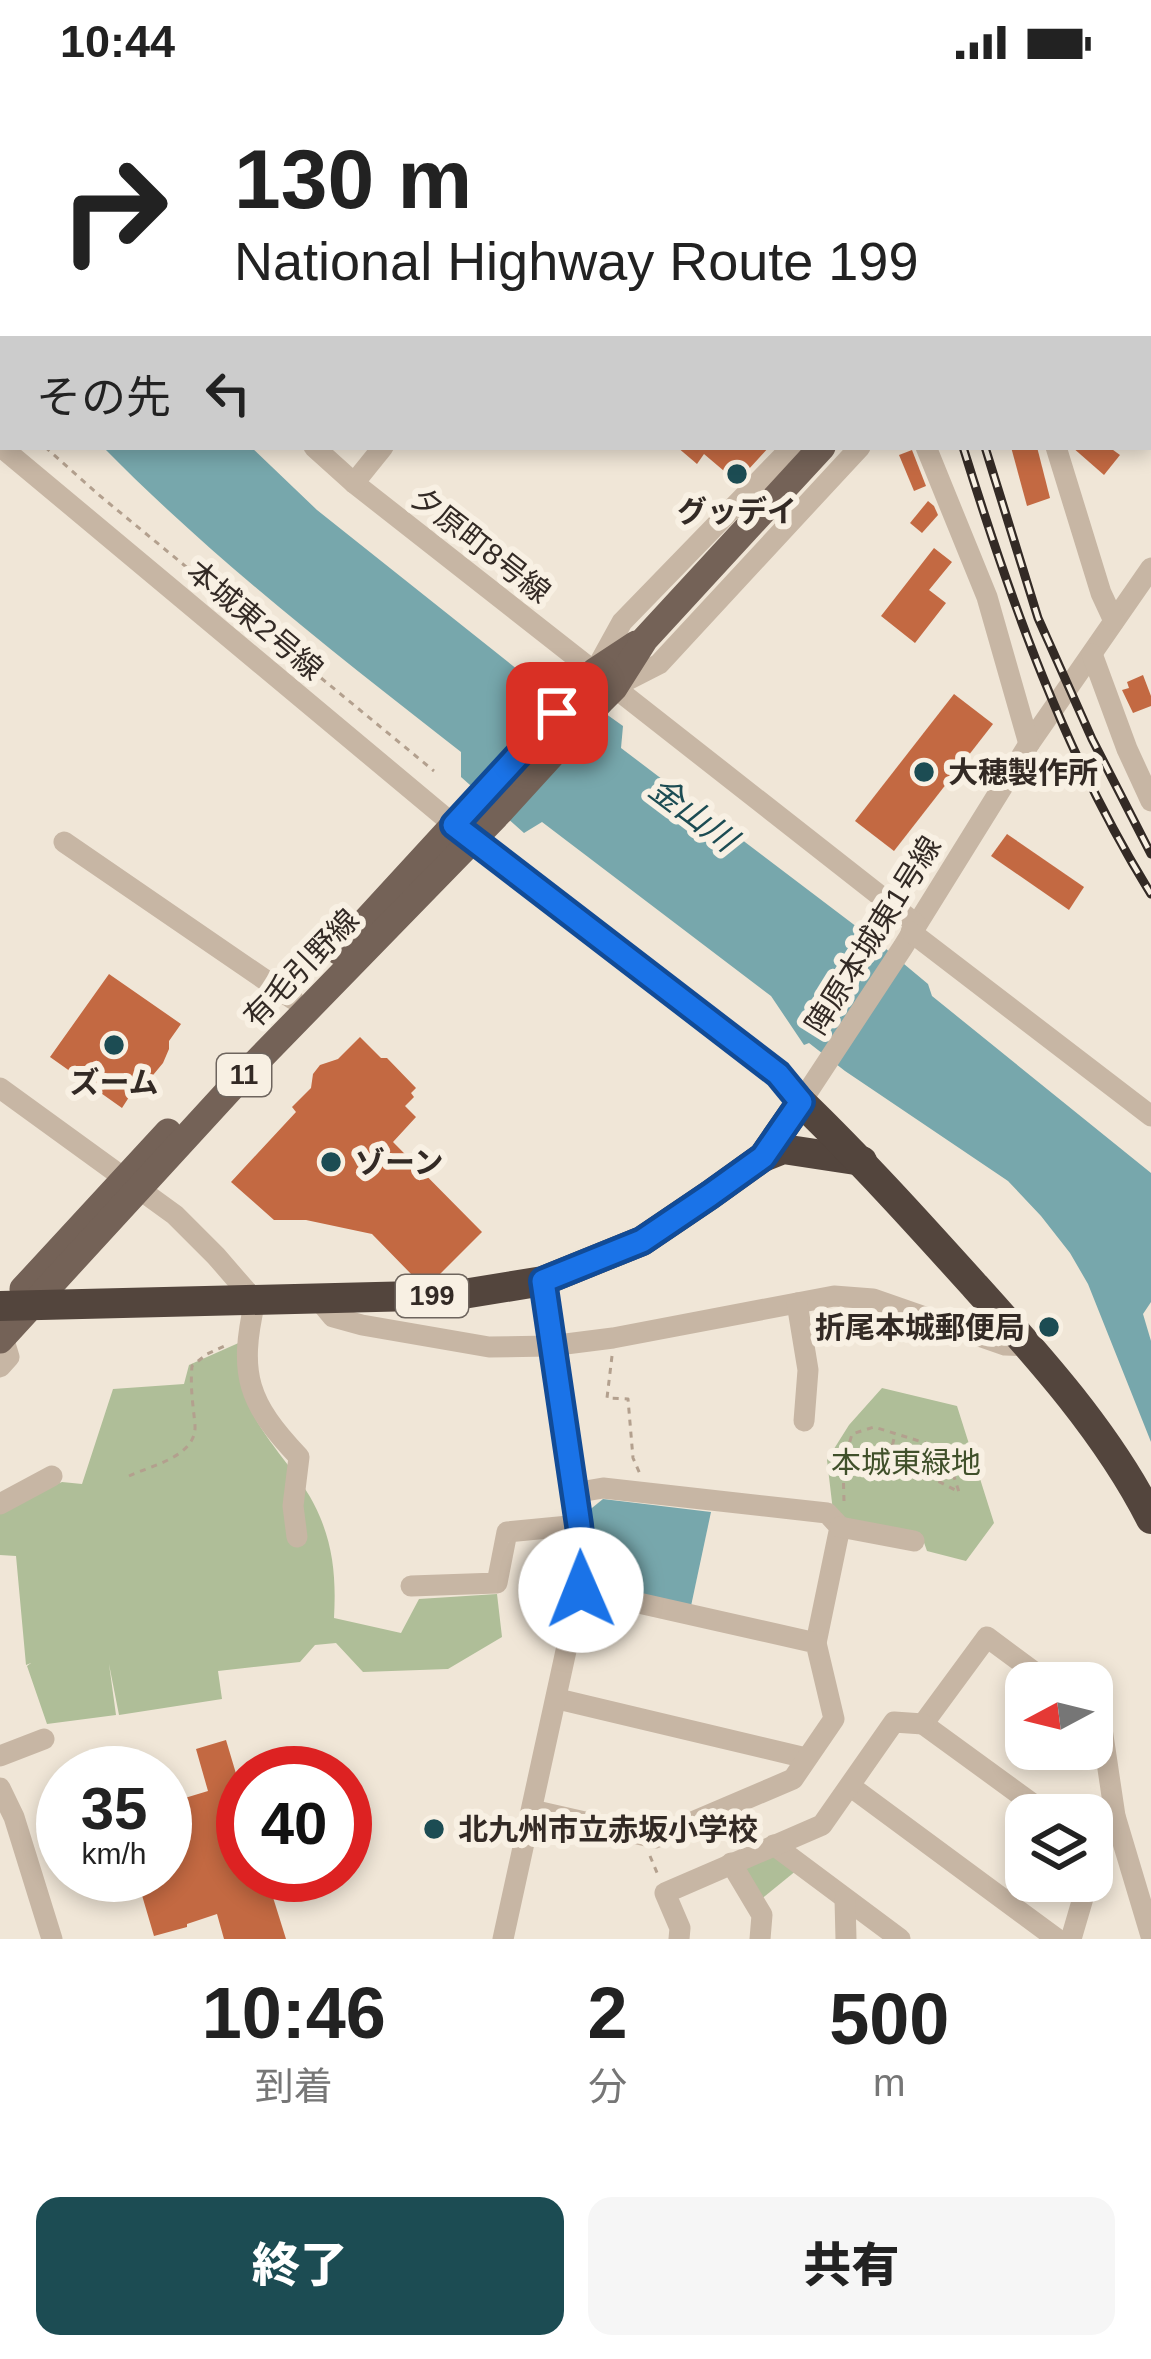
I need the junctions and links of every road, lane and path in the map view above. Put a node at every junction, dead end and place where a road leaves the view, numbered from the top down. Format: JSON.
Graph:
{"nodes":[{"id":1,"x":5,"y":450,"type":"edge"},
{"id":2,"x":48,"y":450,"type":"edge"},
{"id":3,"x":317,"y":450,"type":"edge"},
{"id":4,"x":381,"y":450,"type":"edge"},
{"id":5,"x":789,"y":450,"type":"edge"},
{"id":6,"x":819,"y":450,"type":"edge"},
{"id":7,"x":857,"y":450,"type":"edge"},
{"id":8,"x":927,"y":450,"type":"edge"},
{"id":9,"x":1057,"y":450,"type":"edge"},
{"id":10,"x":354,"y":483,"type":"junction"},
{"id":11,"x":1147,"y":582,"type":"edge"},
{"id":12,"x":1114,"y":621,"type":"junction"},
{"id":13,"x":1092,"y":654,"type":"junction"},
{"id":14,"x":598,"y":686,"type":"junction"},
{"id":15,"x":1029,"y":744,"type":"junction"},
{"id":16,"x":434,"y":771,"type":"dead end"},
{"id":17,"x":1151,"y":802,"type":"edge"},
{"id":18,"x":463,"y":832,"type":"junction"},
{"id":19,"x":64,"y":842,"type":"dead end"},
{"id":20,"x":910,"y":934,"type":"junction"},
{"id":21,"x":293,"y":999,"type":"junction"},
{"id":22,"x":0,"y":1088,"type":"edge"},
{"id":23,"x":801,"y":1102,"type":"junction"},
{"id":24,"x":1146,"y":1107,"type":"edge"},
{"id":25,"x":763,"y":1157,"type":"junction"},
{"id":26,"x":862,"y":1161,"type":"junction"},
{"id":27,"x":132,"y":1184,"type":"junction"},
{"id":28,"x":543,"y":1281,"type":"junction"},
{"id":29,"x":318,"y":1299,"type":"junction"},
{"id":30,"x":255,"y":1301,"type":"junction"},
{"id":31,"x":797,"y":1303,"type":"junction"},
{"id":32,"x":7,"y":1318,"type":"edge"},
{"id":33,"x":247,"y":1336,"type":"junction"},
{"id":34,"x":550,"y":1346,"type":"junction"},
{"id":35,"x":1029,"y":1346,"type":"junction"},
{"id":36,"x":613,"y":1347,"type":"dead end"},
{"id":37,"x":0,"y":1367,"type":"edge"},
{"id":38,"x":804,"y":1421,"type":"dead end"},
{"id":39,"x":895,"y":1434,"type":"junction"},
{"id":40,"x":52,"y":1476,"type":"dead end"},
{"id":41,"x":129,"y":1476,"type":"dead end"},
{"id":42,"x":648,"y":1492,"type":"junction"},
{"id":43,"x":574,"y":1493,"type":"junction"},
{"id":44,"x":0,"y":1504,"type":"edge"},
{"id":45,"x":1151,"y":1519,"type":"edge"},
{"id":46,"x":837,"y":1524,"type":"junction"},
{"id":47,"x":579,"y":1525,"type":"junction"},
{"id":48,"x":297,"y":1537,"type":"dead end"},
{"id":49,"x":914,"y":1541,"type":"dead end"},
{"id":50,"x":411,"y":1586,"type":"dead end"},
{"id":51,"x":581,"y":1590,"type":"junction"},
{"id":52,"x":816,"y":1643,"type":"junction"},
{"id":53,"x":1021,"y":1662,"type":"edge"},
{"id":54,"x":558,"y":1699,"type":"junction"},
{"id":55,"x":923,"y":1724,"type":"junction"},
{"id":56,"x":44,"y":1738,"type":"dead end"},
{"id":57,"x":0,"y":1756,"type":"edge"},
{"id":58,"x":806,"y":1758,"type":"junction"},
{"id":59,"x":1108,"y":1770,"type":"edge"},
{"id":60,"x":850,"y":1786,"type":"junction"},
{"id":61,"x":0,"y":1788,"type":"edge"},
{"id":62,"x":1019,"y":1794,"type":"edge"},
{"id":63,"x":532,"y":1810,"type":"junction"},
{"id":64,"x":1115,"y":1816,"type":"junction"},
{"id":65,"x":1113,"y":1820,"type":"edge"},
{"id":66,"x":640,"y":1834,"type":"junction"},
{"id":67,"x":774,"y":1845,"type":"junction"},
{"id":68,"x":731,"y":1863,"type":"junction"},
{"id":69,"x":665,"y":1893,"type":"junction"},
{"id":70,"x":845,"y":1900,"type":"junction"},
{"id":71,"x":1082,"y":1902,"type":"edge"},
{"id":72,"x":1151,"y":1936,"type":"edge"},
{"id":73,"x":52,"y":1939,"type":"edge"},
{"id":74,"x":503,"y":1939,"type":"edge"},
{"id":75,"x":679,"y":1939,"type":"edge"},
{"id":76,"x":760,"y":1939,"type":"edge"},
{"id":77,"x":846,"y":1939,"type":"edge"},
{"id":78,"x":900,"y":1939,"type":"edge"},
{"id":79,"x":1057,"y":1939,"type":"edge"},
{"id":80,"x":1071,"y":1939,"type":"edge"}],
"edges":[{"from":1,"to":18,"type":"street","name":"本城東2号線"},
{"from":2,"to":16,"type":"path"},
{"from":3,"to":10,"type":"street","name":"夕原町8号線"},
{"from":4,"to":10,"type":"street"},
{"from":5,"to":14,"type":"street"},
{"from":6,"to":14,"type":"main road","name":"有毛引野線","number":"11"},
{"from":7,"to":14,"type":"street"},
{"from":8,"to":15,"type":"street"},
{"from":9,"to":12,"type":"street"},
{"from":10,"to":14,"type":"street","name":"夕原町8号線"},
{"from":11,"to":12,"type":"street","name":"陣原本城東1号線"},
{"from":12,"to":13,"type":"street","name":"陣原本城東1号線"},
{"from":13,"to":15,"type":"street","name":"陣原本城東1号線"},
{"from":13,"to":17,"type":"street"},
{"from":14,"to":18,"type":"main road","name":"有毛引野線","number":"11"},
{"from":14,"to":20,"type":"street","name":"夕原町8号線"},
{"from":15,"to":20,"type":"street","name":"陣原本城東1号線"},
{"from":18,"to":21,"type":"main road","name":"有毛引野線","number":"11"},
{"from":18,"to":23,"type":"street"},
{"from":18,"to":27,"type":"main road","name":"有毛引野線","number":"11"},
{"from":19,"to":21,"type":"street"},
{"from":20,"to":23,"type":"street","name":"陣原本城東1号線"},
{"from":20,"to":24,"type":"street","name":"夕原町8号線"},
{"from":21,"to":27,"type":"main road","name":"有毛引野線","number":"11"},
{"from":22,"to":27,"type":"street"},
{"from":23,"to":25,"type":"highway","number":"199"},
{"from":23,"to":26,"type":"highway"},
{"from":25,"to":26,"type":"highway"},
{"from":25,"to":28,"type":"highway","number":"199"},
{"from":26,"to":35,"type":"highway"},
{"from":27,"to":30,"type":"street"},
{"from":27,"to":32,"type":"main road","name":"有毛引野線","number":"11"},
{"from":28,"to":29,"type":"highway","number":"199"},
{"from":28,"to":34,"type":"street"},
{"from":29,"to":30,"type":"highway","number":"199"},
{"from":29,"to":34,"type":"street"},
{"from":30,"to":32,"type":"highway","number":"199"},
{"from":30,"to":33,"type":"street"},
{"from":31,"to":34,"type":"street"},
{"from":31,"to":35,"type":"street"},
{"from":31,"to":38,"type":"street"},
{"from":32,"to":37,"type":"street"},
{"from":33,"to":41,"type":"path"},
{"from":33,"to":48,"type":"street"},
{"from":34,"to":43,"type":"street"},
{"from":35,"to":45,"type":"highway"},
{"from":36,"to":42,"type":"path"},
{"from":39,"to":39,"type":"path"},
{"from":39,"to":46,"type":"path"},
{"from":40,"to":44,"type":"street"},
{"from":42,"to":43,"type":"street"},
{"from":42,"to":46,"type":"street"},
{"from":43,"to":47,"type":"street"},
{"from":46,"to":49,"type":"street"},
{"from":46,"to":52,"type":"street"},
{"from":47,"to":50,"type":"street"},
{"from":47,"to":51,"type":"street"},
{"from":51,"to":52,"type":"street"},
{"from":51,"to":54,"type":"street"},
{"from":52,"to":58,"type":"street"},
{"from":53,"to":55,"type":"street"},
{"from":54,"to":58,"type":"street"},
{"from":54,"to":63,"type":"street"},
{"from":55,"to":60,"type":"street"},
{"from":55,"to":62,"type":"street"},
{"from":56,"to":57,"type":"street"},
{"from":58,"to":66,"type":"street"},
{"from":59,"to":64,"type":"street"},
{"from":60,"to":67,"type":"street"},
{"from":60,"to":79,"type":"street"},
{"from":61,"to":73,"type":"street"},
{"from":63,"to":66,"type":"street"},
{"from":63,"to":74,"type":"street"},
{"from":64,"to":65,"type":"street"},
{"from":64,"to":72,"type":"street"},
{"from":66,"to":69,"type":"path"},
{"from":67,"to":68,"type":"street"},
{"from":67,"to":70,"type":"street"},
{"from":68,"to":69,"type":"street"},
{"from":68,"to":76,"type":"street"},
{"from":69,"to":75,"type":"street"},
{"from":70,"to":77,"type":"street"},
{"from":70,"to":78,"type":"street"},
{"from":71,"to":80,"type":"street"}]}
